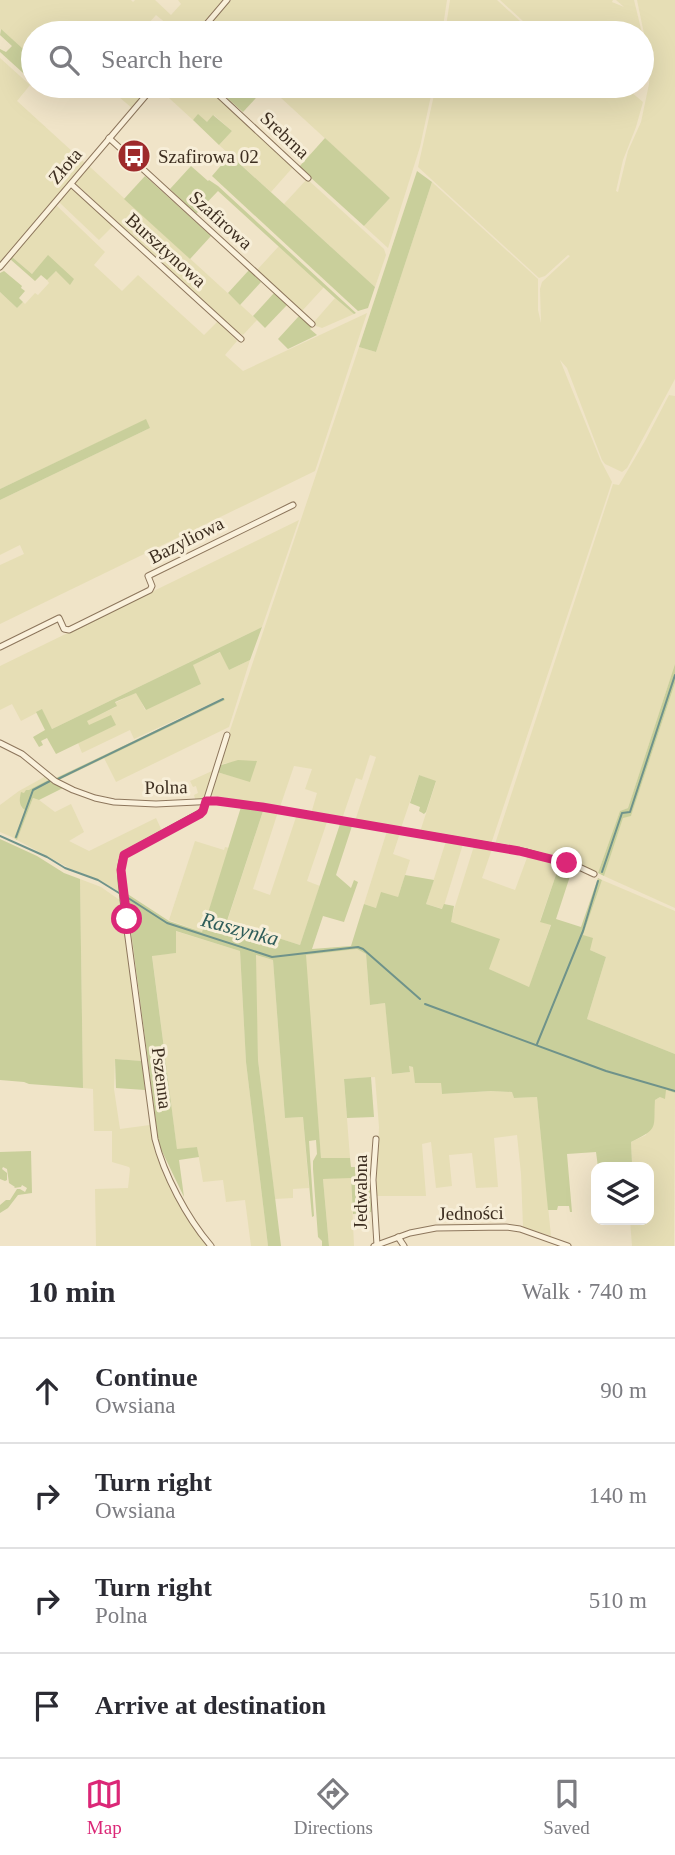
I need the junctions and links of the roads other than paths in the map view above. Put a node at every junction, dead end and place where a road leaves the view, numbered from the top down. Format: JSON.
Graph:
{"nodes":[{"id":1,"x":227,"y":0,"type":"edge"},
{"id":2,"x":209,"y":21,"type":"edge"},
{"id":3,"x":144,"y":98,"type":"edge"},
{"id":4,"x":222,"y":98,"type":"edge"},
{"id":5,"x":109,"y":138,"type":"junction"},
{"id":6,"x":308,"y":178,"type":"dead end"},
{"id":7,"x":71,"y":184,"type":"junction"},
{"id":8,"x":0,"y":267,"type":"edge"},
{"id":9,"x":312,"y":324,"type":"dead end"},
{"id":10,"x":241,"y":339,"type":"dead end"},
{"id":11,"x":293,"y":505,"type":"dead end"},
{"id":12,"x":0,"y":647,"type":"edge"},
{"id":13,"x":227,"y":735,"type":"dead end"},
{"id":14,"x":0,"y":743,"type":"edge"},
{"id":15,"x":206,"y":801,"type":"junction"},
{"id":16,"x":594,"y":874,"type":"dead end"},
{"id":17,"x":376,"y":1139,"type":"dead end"},
{"id":18,"x":398,"y":1237,"type":"junction"},
{"id":19,"x":376,"y":1245,"type":"edge"},
{"id":20,"x":211,"y":1246,"type":"edge"},
{"id":21,"x":404,"y":1246,"type":"edge"},
{"id":22,"x":568,"y":1246,"type":"edge"}],
"edges":[{"from":1,"to":2,"type":"street"},
{"from":3,"to":5,"type":"street","name":"Złota"},
{"from":4,"to":6,"type":"street","name":"Srebrna"},
{"from":5,"to":7,"type":"street","name":"Złota"},
{"from":5,"to":9,"type":"street","name":"Szafirowa"},
{"from":7,"to":8,"type":"street","name":"Złota"},
{"from":7,"to":10,"type":"street","name":"Bursztynowa"},
{"from":11,"to":12,"type":"street","name":"Bazyliowa"},
{"from":13,"to":15,"type":"street"},
{"from":14,"to":15,"type":"street","name":"Polna"},
{"from":15,"to":16,"type":"street","name":"Polna"},
{"from":15,"to":20,"type":"street","name":"Pszenna"},
{"from":17,"to":19,"type":"street","name":"Jedwabna"},
{"from":18,"to":19,"type":"street","name":"Jedności"},
{"from":18,"to":21,"type":"street"},
{"from":18,"to":22,"type":"street","name":"Jedności"}]}
